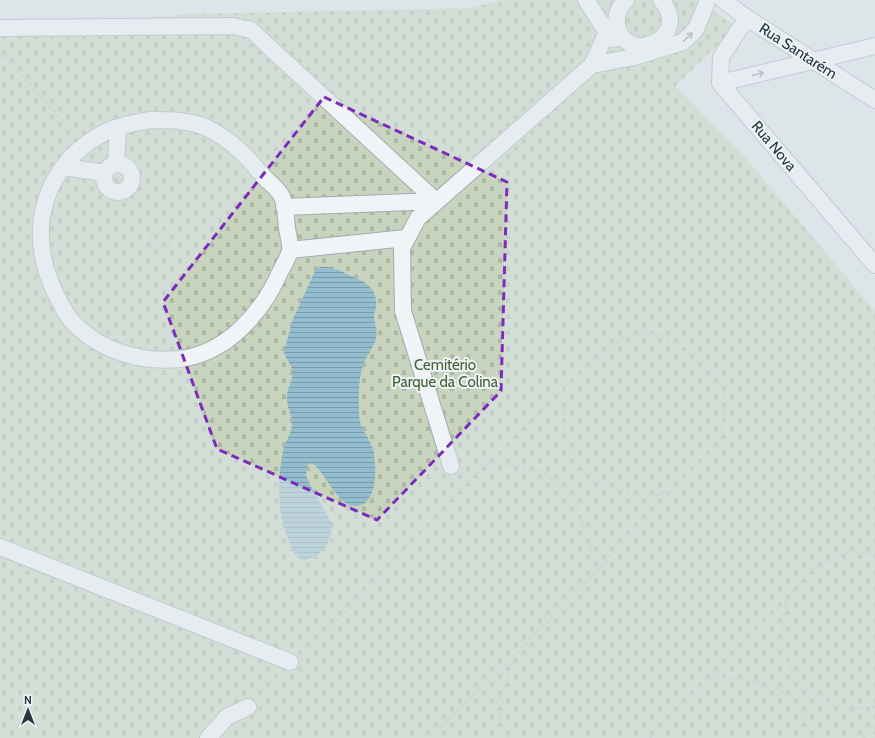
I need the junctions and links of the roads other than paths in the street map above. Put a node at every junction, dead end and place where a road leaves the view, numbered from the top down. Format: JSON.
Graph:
{"nodes":[{"id":1,"x":586,"y":0,"type":"edge"},
{"id":2,"x":626,"y":0,"type":"edge"},
{"id":3,"x":660,"y":0,"type":"edge"},
{"id":4,"x":708,"y":0,"type":"edge"},
{"id":5,"x":723,"y":0,"type":"edge"},
{"id":6,"x":748,"y":18,"type":"junction"},
{"id":7,"x":612,"y":27,"type":"junction"},
{"id":8,"x":0,"y":28,"type":"edge"},
{"id":9,"x":875,"y":46,"type":"edge"},
{"id":10,"x":639,"y":52,"type":"junction"},
{"id":11,"x":812,"y":60,"type":"junction"},
{"id":12,"x":592,"y":65,"type":"junction"},
{"id":13,"x":720,"y":83,"type":"junction"},
{"id":14,"x":875,"y":100,"type":"edge"},
{"id":15,"x":118,"y":127,"type":"junction"},
{"id":16,"x":64,"y":167,"type":"junction"},
{"id":17,"x":436,"y":200,"type":"junction"},
{"id":18,"x":284,"y":207,"type":"junction"},
{"id":19,"x":406,"y":238,"type":"junction"},
{"id":20,"x":290,"y":250,"type":"junction"},
{"id":21,"x":875,"y":265,"type":"edge"},
{"id":22,"x":451,"y":466,"type":"dead end"},
{"id":23,"x":0,"y":547,"type":"edge"},
{"id":24,"x":290,"y":662,"type":"road end"},
{"id":25,"x":248,"y":707,"type":"dead end"},
{"id":26,"x":208,"y":738,"type":"edge"}],
"edges":[{"from":1,"to":7,"type":"street"},
{"from":2,"to":7,"type":"street"},
{"from":3,"to":10,"type":"street"},
{"from":10,"to":4,"type":"street","one_way":true},
{"from":5,"to":6,"type":"street","name":"Rua Santarém"},
{"from":6,"to":11,"type":"street","name":"Rua Santarém"},
{"from":6,"to":13,"type":"street"},
{"from":7,"to":10,"type":"street"},
{"from":7,"to":12,"type":"street"},
{"from":8,"to":17,"type":"street"},
{"from":9,"to":11,"type":"street"},
{"from":10,"to":12,"type":"street"},
{"from":13,"to":11,"type":"street","one_way":true},
{"from":11,"to":14,"type":"street","name":"Rua Santarém"},
{"from":12,"to":17,"type":"street"},
{"from":13,"to":21,"type":"street","name":"Rua Nova"},
{"from":15,"to":16,"type":"street"},
{"from":15,"to":16,"type":"street"},
{"from":15,"to":18,"type":"street"},
{"from":16,"to":20,"type":"street"},
{"from":17,"to":18,"type":"street"},
{"from":17,"to":19,"type":"street"},
{"from":18,"to":20,"type":"street"},
{"from":19,"to":20,"type":"street"},
{"from":19,"to":22,"type":"street"},
{"from":23,"to":24,"type":"street"},
{"from":25,"to":26,"type":"street"}]}
